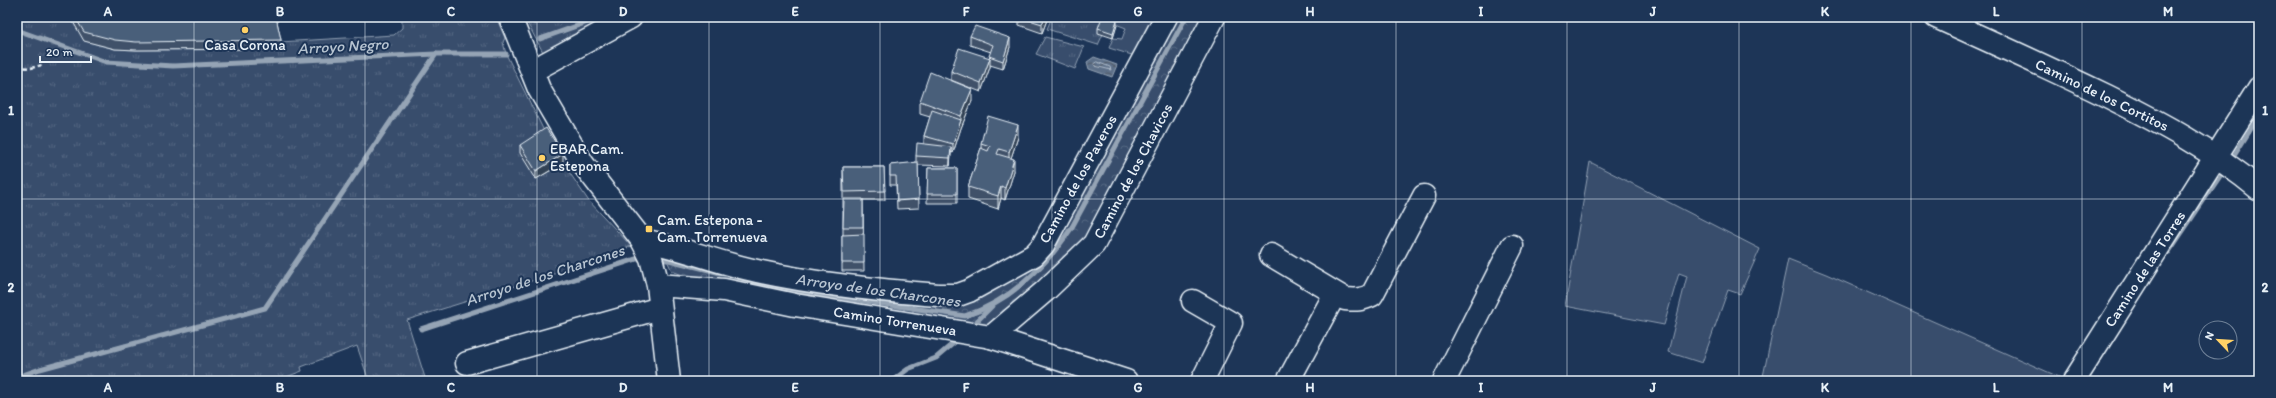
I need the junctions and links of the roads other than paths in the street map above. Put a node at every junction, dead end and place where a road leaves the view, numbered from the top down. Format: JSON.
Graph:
{"nodes":[{"id":1,"x":510,"y":17,"type":"edge"},
{"id":2,"x":631,"y":17,"type":"edge"},
{"id":3,"x":1166,"y":17,"type":"edge"},
{"id":4,"x":1214,"y":17,"type":"edge"},
{"id":5,"x":1936,"y":17,"type":"edge"},
{"id":6,"x":532,"y":70,"type":"junction"},
{"id":7,"x":2259,"y":88,"type":"edge"},
{"id":8,"x":2225,"y":162,"type":"junction"},
{"id":9,"x":2259,"y":189,"type":"edge"},
{"id":10,"x":1424,"y":196,"type":"dead end"},
{"id":11,"x":644,"y":244,"type":"junction"},
{"id":12,"x":1512,"y":246,"type":"dead end"},
{"id":13,"x":1271,"y":255,"type":"dead end"},
{"id":14,"x":656,"y":276,"type":"junction"},
{"id":15,"x":797,"y":292,"type":"junction"},
{"id":16,"x":1335,"y":294,"type":"junction"},
{"id":17,"x":1194,"y":301,"type":"dead end"},
{"id":18,"x":660,"y":308,"type":"junction"},
{"id":19,"x":909,"y":308,"type":"junction"},
{"id":20,"x":991,"y":337,"type":"junction"},
{"id":21,"x":467,"y":363,"type":"dead end"},
{"id":22,"x":669,"y":381,"type":"edge"},
{"id":23,"x":1126,"y":381,"type":"edge"},
{"id":24,"x":1202,"y":381,"type":"edge"},
{"id":25,"x":1288,"y":381,"type":"edge"},
{"id":26,"x":1444,"y":381,"type":"edge"},
{"id":27,"x":2074,"y":381,"type":"edge"}],
"edges":[{"from":1,"to":6,"type":"street"},
{"from":2,"to":6,"type":"street"},
{"from":3,"to":19,"type":"street","name":"Camino de los Paveros"},
{"from":4,"to":20,"type":"street","name":"Camino de los Chavicos"},
{"from":5,"to":8,"type":"street","name":"Camino de los Cortitos"},
{"from":6,"to":11,"type":"street"},
{"from":7,"to":8,"type":"street","name":"Camino de las Torres"},
{"from":8,"to":9,"type":"street","name":"Camino de los Cortitos"},
{"from":8,"to":27,"type":"street","name":"Camino de las Torres"},
{"from":10,"to":16,"type":"street"},
{"from":11,"to":14,"type":"street"},
{"from":11,"to":15,"type":"street","name":"Camino de los Paveros"},
{"from":12,"to":26,"type":"street"},
{"from":13,"to":16,"type":"street"},
{"from":14,"to":15,"type":"street","name":"Camino Torrenueva"},
{"from":14,"to":18,"type":"street"},
{"from":15,"to":19,"type":"street","name":"Camino Torrenueva"},
{"from":15,"to":19,"type":"street","name":"Camino de los Paveros"},
{"from":16,"to":25,"type":"street"},
{"from":17,"to":24,"type":"street"},
{"from":18,"to":21,"type":"street"},
{"from":18,"to":22,"type":"street"},
{"from":19,"to":20,"type":"street","name":"Camino Torrenueva"},
{"from":20,"to":23,"type":"street","name":"Camino Torrenueva"}]}
